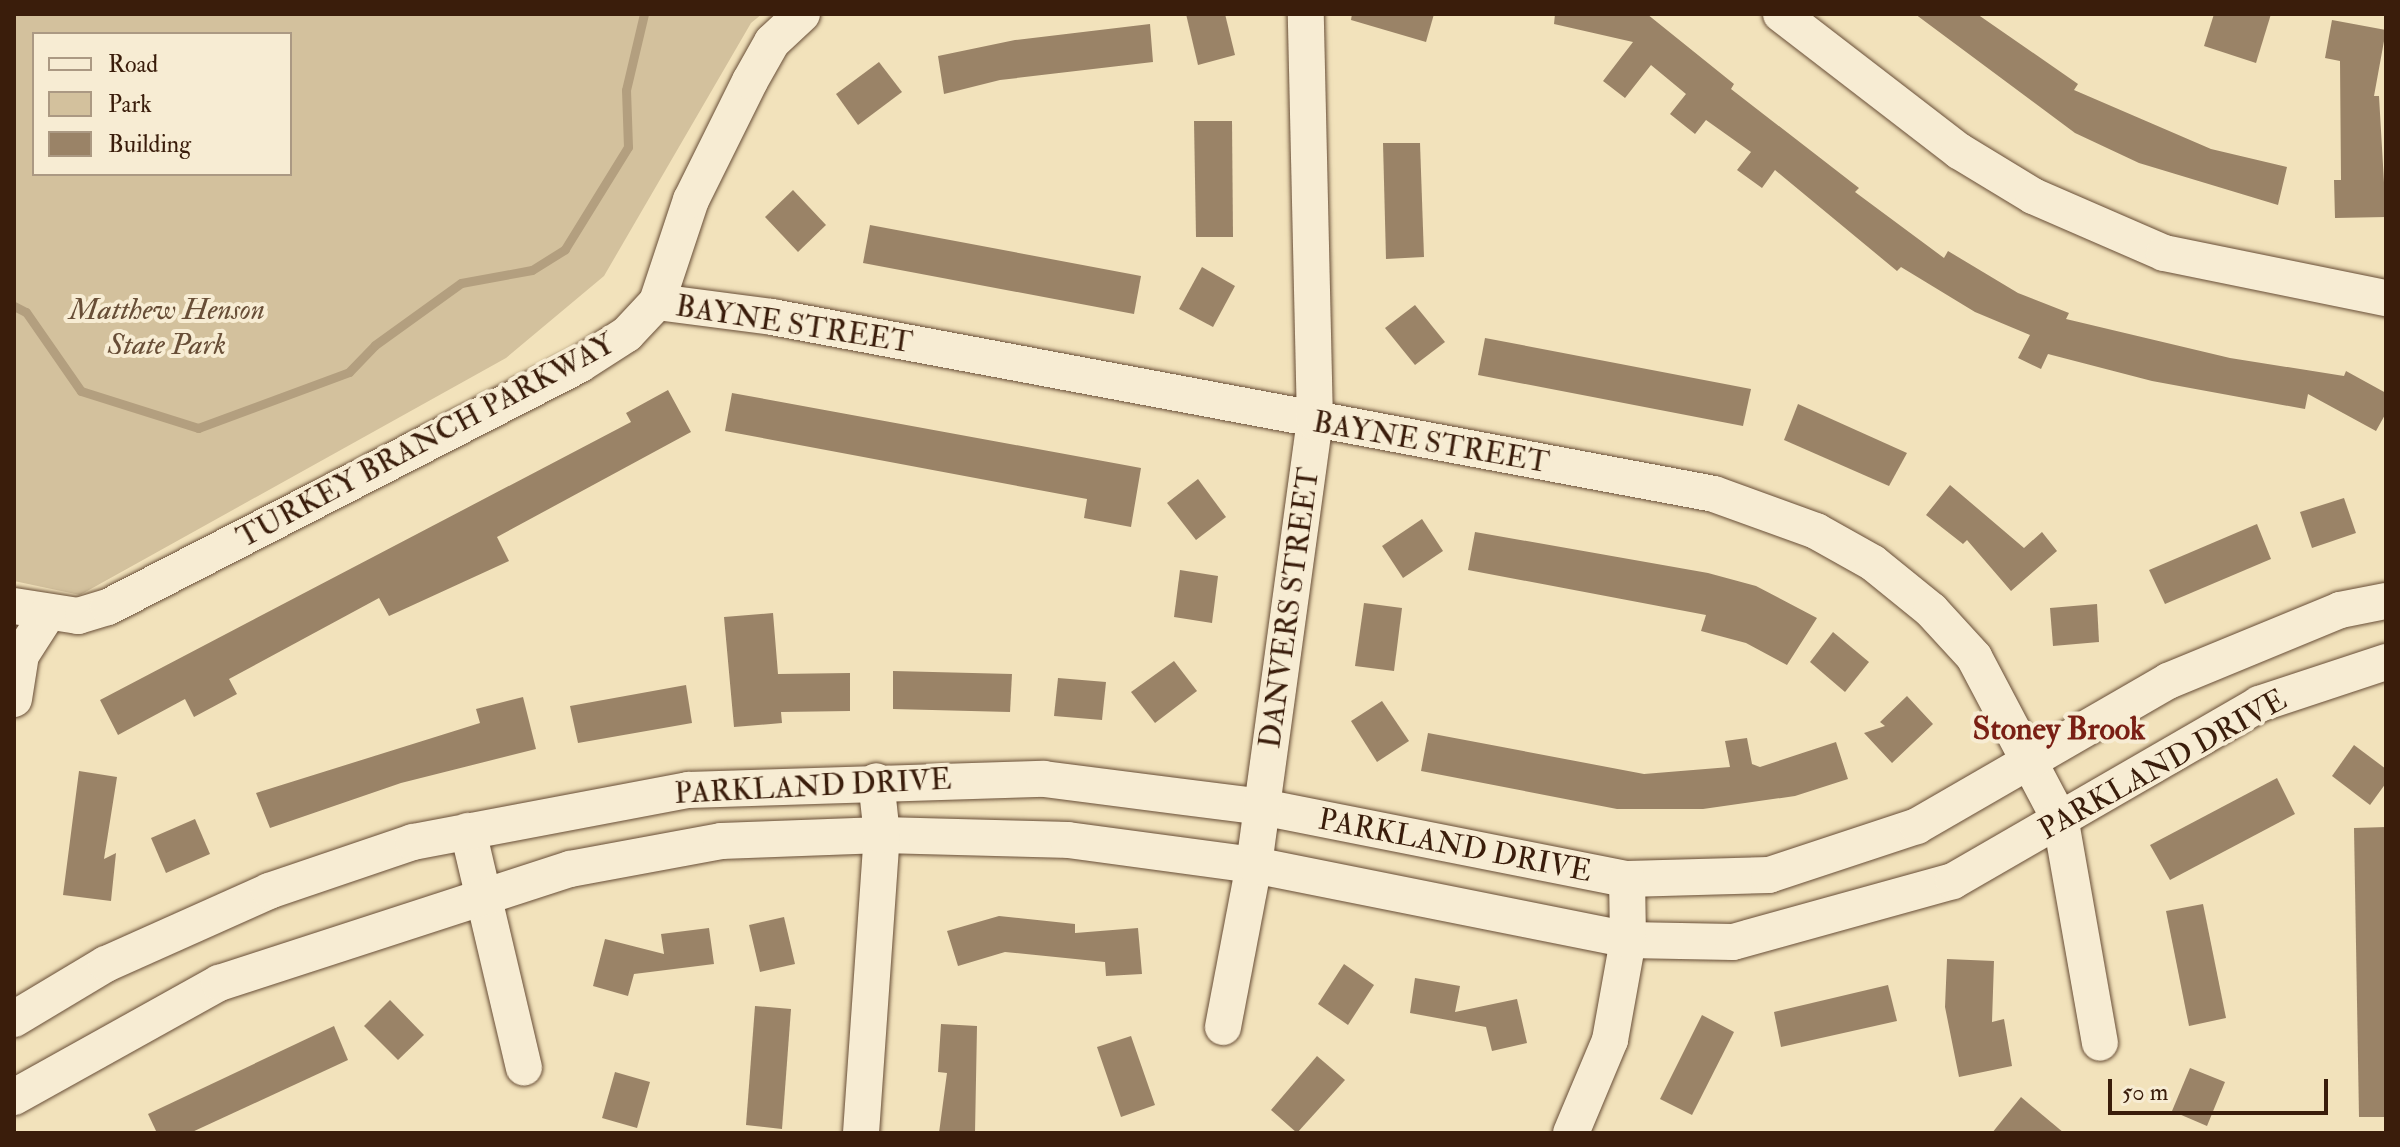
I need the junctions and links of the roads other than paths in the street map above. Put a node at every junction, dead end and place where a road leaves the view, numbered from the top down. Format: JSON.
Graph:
{"nodes":[{"id":1,"x":802,"y":14,"type":"edge"},
{"id":2,"x":1306,"y":14,"type":"edge"},
{"id":3,"x":1781,"y":14,"type":"edge"},
{"id":4,"x":2386,"y":298,"type":"edge"},
{"id":5,"x":657,"y":302,"type":"junction"},
{"id":6,"x":1315,"y":422,"type":"junction"},
{"id":7,"x":2386,"y":601,"type":"edge"},
{"id":8,"x":31,"y":610,"type":"edge"},
{"id":9,"x":2386,"y":662,"type":"edge"},
{"id":10,"x":14,"y":699,"type":"edge"},
{"id":11,"x":2030,"y":762,"type":"junction"},
{"id":12,"x":876,"y":781,"type":"junction"},
{"id":13,"x":1262,"y":807,"type":"junction"},
{"id":14,"x":2061,"y":822,"type":"junction"},
{"id":15,"x":468,"y":831,"type":"junction"},
{"id":16,"x":882,"y":835,"type":"junction"},
{"id":17,"x":1254,"y":865,"type":"junction"},
{"id":18,"x":1627,"y":879,"type":"junction"},
{"id":19,"x":482,"y":894,"type":"junction"},
{"id":20,"x":1628,"y":940,"type":"junction"},
{"id":21,"x":14,"y":1019,"type":"edge"},
{"id":22,"x":1223,"y":1027,"type":"dead end"},
{"id":23,"x":2100,"y":1043,"type":"dead end"},
{"id":24,"x":524,"y":1067,"type":"dead end"},
{"id":25,"x":14,"y":1097,"type":"edge"},
{"id":26,"x":861,"y":1133,"type":"edge"},
{"id":27,"x":1571,"y":1133,"type":"edge"}],
"edges":[{"from":1,"to":5,"type":"street","name":"TURKEY BRANCH PARKWAY"},
{"from":2,"to":6,"type":"street","name":"DANVERS STREET"},
{"from":3,"to":4,"type":"street"},
{"from":5,"to":6,"type":"street","name":"BAYNE STREET"},
{"from":5,"to":8,"type":"street","name":"TURKEY BRANCH PARKWAY"},
{"from":6,"to":11,"type":"street","name":"BAYNE STREET"},
{"from":6,"to":13,"type":"street","name":"DANVERS STREET"},
{"from":7,"to":11,"type":"street","name":"PARKLAND DRIVE"},
{"from":8,"to":10,"type":"street"},
{"from":9,"to":14,"type":"street","name":"PARKLAND DRIVE"},
{"from":11,"to":14,"type":"street","name":"BAYNE STREET"},
{"from":11,"to":18,"type":"street","name":"PARKLAND DRIVE"},
{"from":12,"to":13,"type":"street","name":"PARKLAND DRIVE"},
{"from":12,"to":15,"type":"street","name":"PARKLAND DRIVE"},
{"from":12,"to":16,"type":"street"},
{"from":13,"to":17,"type":"street","name":"DANVERS STREET"},
{"from":13,"to":18,"type":"street","name":"PARKLAND DRIVE"},
{"from":14,"to":20,"type":"street","name":"PARKLAND DRIVE"},
{"from":14,"to":23,"type":"street","name":"BAYNE STREET"},
{"from":15,"to":19,"type":"street"},
{"from":15,"to":21,"type":"street","name":"PARKLAND DRIVE"},
{"from":16,"to":17,"type":"street","name":"PARKLAND DRIVE"},
{"from":16,"to":19,"type":"street","name":"PARKLAND DRIVE"},
{"from":16,"to":26,"type":"street"},
{"from":17,"to":20,"type":"street","name":"PARKLAND DRIVE"},
{"from":17,"to":22,"type":"street","name":"DANVERS STREET"},
{"from":18,"to":20,"type":"street"},
{"from":19,"to":24,"type":"street"},
{"from":19,"to":25,"type":"street","name":"PARKLAND DRIVE"},
{"from":20,"to":27,"type":"street"}]}
